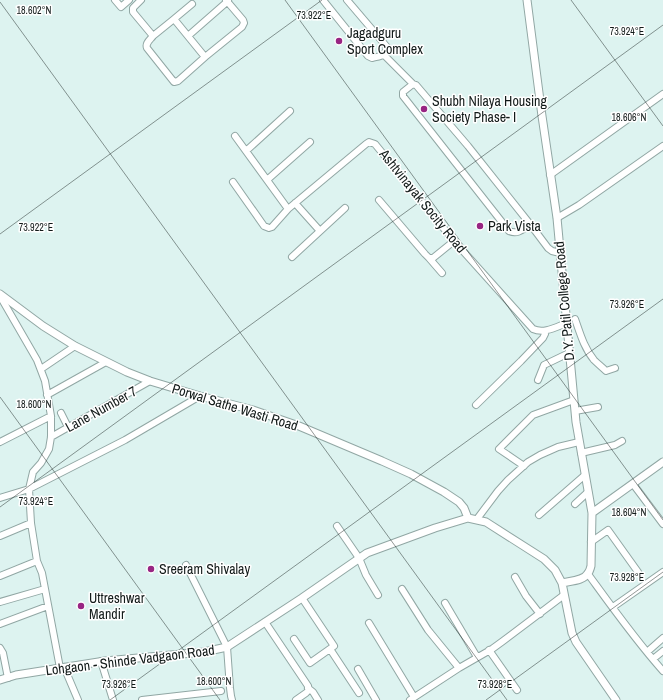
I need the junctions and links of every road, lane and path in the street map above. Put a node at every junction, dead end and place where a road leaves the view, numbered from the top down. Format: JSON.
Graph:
{"nodes":[{"id":1,"x":115,"y":0,"type":"edge"},
{"id":2,"x":129,"y":0,"type":"edge"},
{"id":3,"x":141,"y":0,"type":"edge"},
{"id":4,"x":347,"y":0,"type":"edge"},
{"id":5,"x":527,"y":0,"type":"edge"},
{"id":6,"x":193,"y":1,"type":"edge"},
{"id":7,"x":227,"y":1,"type":"edge"},
{"id":8,"x":322,"y":2,"type":"edge"},
{"id":9,"x":174,"y":19,"type":"junction"},
{"id":10,"x":153,"y":36,"type":"junction"},
{"id":11,"x":188,"y":36,"type":"junction"},
{"id":12,"x":384,"y":55,"type":"junction"},
{"id":13,"x":205,"y":57,"type":"junction"},
{"id":14,"x":413,"y":84,"type":"junction"},
{"id":15,"x":663,"y":94,"type":"edge"},
{"id":16,"x":290,"y":111,"type":"dead end"},
{"id":17,"x":235,"y":136,"type":"dead end"},
{"id":18,"x":310,"y":142,"type":"dead end"},
{"id":19,"x":663,"y":146,"type":"edge"},
{"id":20,"x":246,"y":151,"type":"junction"},
{"id":21,"x":550,"y":175,"type":"junction"},
{"id":22,"x":267,"y":180,"type":"junction"},
{"id":23,"x":233,"y":182,"type":"dead end"},
{"id":24,"x":379,"y":200,"type":"dead end"},
{"id":25,"x":295,"y":203,"type":"junction"},
{"id":26,"x":345,"y":208,"type":"dead end"},
{"id":27,"x":288,"y":210,"type":"junction"},
{"id":28,"x":557,"y":218,"type":"junction"},
{"id":29,"x":530,"y":224,"type":"junction"},
{"id":30,"x":320,"y":231,"type":"junction"},
{"id":31,"x":454,"y":241,"type":"junction"},
{"id":32,"x":560,"y":253,"type":"junction"},
{"id":33,"x":292,"y":257,"type":"dead end"},
{"id":34,"x":429,"y":258,"type":"junction"},
{"id":35,"x":442,"y":273,"type":"dead end"},
{"id":36,"x":0,"y":295,"type":"edge"},
{"id":37,"x":575,"y":319,"type":"dead end"},
{"id":38,"x":567,"y":323,"type":"junction"},
{"id":39,"x":544,"y":331,"type":"junction"},
{"id":40,"x":75,"y":346,"type":"junction"},
{"id":41,"x":569,"y":353,"type":"junction"},
{"id":42,"x":106,"y":362,"type":"junction"},
{"id":43,"x":614,"y":368,"type":"dead end"},
{"id":44,"x":40,"y":369,"type":"junction"},
{"id":45,"x":538,"y":380,"type":"dead end"},
{"id":46,"x":150,"y":381,"type":"junction"},
{"id":47,"x":47,"y":395,"type":"junction"},
{"id":48,"x":200,"y":396,"type":"junction"},
{"id":49,"x":574,"y":400,"type":"junction"},
{"id":50,"x":476,"y":405,"type":"dead end"},
{"id":51,"x":598,"y":407,"type":"dead end"},
{"id":52,"x":575,"y":411,"type":"junction"},
{"id":53,"x":61,"y":413,"type":"dead end"},
{"id":54,"x":51,"y":416,"type":"junction"},
{"id":55,"x":68,"y":427,"type":"junction"},
{"id":56,"x":51,"y":437,"type":"junction"},
{"id":57,"x":622,"y":441,"type":"dead end"},
{"id":58,"x":0,"y":442,"type":"edge"},
{"id":59,"x":579,"y":442,"type":"junction"},
{"id":60,"x":581,"y":453,"type":"junction"},
{"id":61,"x":663,"y":462,"type":"edge"},
{"id":62,"x":524,"y":466,"type":"junction"},
{"id":63,"x":585,"y":474,"type":"junction"},
{"id":64,"x":633,"y":484,"type":"junction"},
{"id":65,"x":30,"y":489,"type":"junction"},
{"id":66,"x":588,"y":492,"type":"junction"},
{"id":67,"x":0,"y":498,"type":"edge"},
{"id":68,"x":575,"y":504,"type":"dead end"},
{"id":69,"x":592,"y":513,"type":"junction"},
{"id":70,"x":539,"y":515,"type":"dead end"},
{"id":71,"x":468,"y":518,"type":"junction"},
{"id":72,"x":477,"y":519,"type":"junction"},
{"id":73,"x":31,"y":523,"type":"junction"},
{"id":74,"x":663,"y":524,"type":"edge"},
{"id":75,"x":337,"y":526,"type":"dead end"},
{"id":76,"x":0,"y":536,"type":"edge"},
{"id":77,"x":591,"y":542,"type":"junction"},
{"id":78,"x":359,"y":558,"type":"junction"},
{"id":79,"x":37,"y":561,"type":"junction"},
{"id":80,"x":186,"y":565,"type":"dead end"},
{"id":81,"x":638,"y":572,"type":"dead end"},
{"id":82,"x":663,"y":572,"type":"edge"},
{"id":83,"x":588,"y":574,"type":"junction"},
{"id":84,"x":0,"y":576,"type":"edge"},
{"id":85,"x":515,"y":577,"type":"dead end"},
{"id":86,"x":562,"y":583,"type":"junction"},
{"id":87,"x":45,"y":589,"type":"junction"},
{"id":88,"x":402,"y":589,"type":"dead end"},
{"id":89,"x":564,"y":594,"type":"junction"},
{"id":90,"x":378,"y":595,"type":"dead end"},
{"id":91,"x":302,"y":598,"type":"junction"},
{"id":92,"x":0,"y":602,"type":"edge"},
{"id":93,"x":445,"y":603,"type":"dead end"},
{"id":94,"x":48,"y":606,"type":"junction"},
{"id":95,"x":613,"y":608,"type":"junction"},
{"id":96,"x":540,"y":614,"type":"junction"},
{"id":97,"x":265,"y":622,"type":"junction"},
{"id":98,"x":369,"y":622,"type":"dead end"},
{"id":99,"x":0,"y":624,"type":"edge"},
{"id":100,"x":663,"y":638,"type":"edge"},
{"id":101,"x":294,"y":639,"type":"dead end"},
{"id":102,"x":227,"y":647,"type":"junction"},
{"id":103,"x":0,"y":648,"type":"edge"},
{"id":104,"x":330,"y":649,"type":"junction"},
{"id":105,"x":489,"y":650,"type":"junction"},
{"id":106,"x":663,"y":651,"type":"edge"},
{"id":107,"x":647,"y":652,"type":"junction"},
{"id":108,"x":477,"y":657,"type":"junction"},
{"id":109,"x":653,"y":660,"type":"junction"},
{"id":110,"x":101,"y":661,"type":"junction"},
{"id":111,"x":62,"y":668,"type":"junction"},
{"id":112,"x":459,"y":668,"type":"junction"},
{"id":113,"x":358,"y":669,"type":"dead end"},
{"id":114,"x":663,"y":671,"type":"edge"},
{"id":115,"x":8,"y":678,"type":"junction"},
{"id":116,"x":0,"y":680,"type":"edge"},
{"id":117,"x":308,"y":688,"type":"junction"},
{"id":118,"x":517,"y":690,"type":"dead end"},
{"id":119,"x":221,"y":691,"type":"dead end"},
{"id":120,"x":359,"y":693,"type":"dead end"},
{"id":121,"x":412,"y":699,"type":"edge"},
{"id":122,"x":78,"y":700,"type":"edge"},
{"id":123,"x":113,"y":700,"type":"edge"},
{"id":124,"x":142,"y":700,"type":"edge"},
{"id":125,"x":232,"y":700,"type":"edge"},
{"id":126,"x":296,"y":700,"type":"edge"},
{"id":127,"x":318,"y":700,"type":"edge"},
{"id":128,"x":376,"y":700,"type":"edge"},
{"id":129,"x":616,"y":700,"type":"edge"}],
"edges":[{"from":1,"to":2,"type":"street"},
{"from":3,"to":10,"type":"street"},
{"from":4,"to":12,"type":"street"},
{"from":5,"to":21,"type":"street","name":"D.Y. Patil College Road"},
{"from":6,"to":9,"type":"street"},
{"from":7,"to":11,"type":"street"},
{"from":7,"to":13,"type":"street"},
{"from":8,"to":12,"type":"street"},
{"from":9,"to":10,"type":"street"},
{"from":9,"to":11,"type":"street"},
{"from":10,"to":13,"type":"street"},
{"from":11,"to":13,"type":"street"},
{"from":12,"to":14,"type":"street"},
{"from":14,"to":29,"type":"street"},
{"from":14,"to":29,"type":"street"},
{"from":15,"to":21,"type":"street"},
{"from":16,"to":20,"type":"street"},
{"from":17,"to":20,"type":"street"},
{"from":18,"to":22,"type":"street"},
{"from":19,"to":28,"type":"street"},
{"from":20,"to":22,"type":"street"},
{"from":21,"to":28,"type":"street","name":"D.Y. Patil College Road"},
{"from":22,"to":27,"type":"street"},
{"from":23,"to":27,"type":"street","name":"Ashtvinayak Socity Road"},
{"from":24,"to":34,"type":"street"},
{"from":25,"to":27,"type":"street","name":"Ashtvinayak Socity Road"},
{"from":25,"to":30,"type":"street"},
{"from":25,"to":31,"type":"street","name":"Ashtvinayak Socity Road"},
{"from":26,"to":30,"type":"street"},
{"from":28,"to":32,"type":"street","name":"D.Y. Patil College Road"},
{"from":29,"to":32,"type":"street"},
{"from":30,"to":33,"type":"street"},
{"from":31,"to":34,"type":"street"},
{"from":31,"to":39,"type":"street","name":"Ashtvinayak Socity Road"},
{"from":32,"to":38,"type":"street","name":"D.Y. Patil College Road"},
{"from":34,"to":35,"type":"street"},
{"from":36,"to":40,"type":"street","name":"Porwal Sathe Wasti Road"},
{"from":36,"to":44,"type":"street"},
{"from":37,"to":43,"type":"street"},
{"from":38,"to":39,"type":"street"},
{"from":38,"to":41,"type":"street","name":"D.Y. Patil College Road"},
{"from":39,"to":50,"type":"street"},
{"from":40,"to":42,"type":"street","name":"Porwal Sathe Wasti Road"},
{"from":40,"to":44,"type":"street"},
{"from":41,"to":45,"type":"street"},
{"from":41,"to":49,"type":"street","name":"D.Y. Patil College Road"},
{"from":42,"to":46,"type":"street","name":"Porwal Sathe Wasti Road"},
{"from":42,"to":47,"type":"street"},
{"from":44,"to":47,"type":"street"},
{"from":46,"to":48,"type":"street","name":"Porwal Sathe Wasti Road"},
{"from":46,"to":55,"type":"street","name":"Lane Number 7"},
{"from":47,"to":54,"type":"street"},
{"from":48,"to":65,"type":"street"},
{"from":48,"to":71,"type":"street","name":"Porwal Sathe Wasti Road"},
{"from":49,"to":52,"type":"street","name":"D.Y. Patil College Road"},
{"from":49,"to":62,"type":"street"},
{"from":51,"to":52,"type":"street"},
{"from":52,"to":59,"type":"street","name":"D.Y. Patil College Road"},
{"from":53,"to":55,"type":"street"},
{"from":54,"to":56,"type":"street"},
{"from":54,"to":58,"type":"street"},
{"from":55,"to":56,"type":"street","name":"Lane Number 7"},
{"from":56,"to":65,"type":"street"},
{"from":57,"to":60,"type":"street"},
{"from":59,"to":60,"type":"street","name":"D.Y. Patil College Road"},
{"from":59,"to":62,"type":"street"},
{"from":60,"to":63,"type":"street","name":"D.Y. Patil College Road"},
{"from":61,"to":64,"type":"street"},
{"from":62,"to":72,"type":"street"},
{"from":63,"to":66,"type":"street","name":"D.Y. Patil College Road"},
{"from":63,"to":70,"type":"street"},
{"from":64,"to":69,"type":"street"},
{"from":64,"to":74,"type":"street"},
{"from":65,"to":67,"type":"street"},
{"from":65,"to":73,"type":"street"},
{"from":66,"to":68,"type":"street"},
{"from":66,"to":69,"type":"street","name":"D.Y. Patil College Road"},
{"from":69,"to":77,"type":"street","name":"D.Y. Patil College Road"},
{"from":71,"to":72,"type":"street","name":"Lohgaon - Shinde Vadgaon Road"},
{"from":71,"to":78,"type":"street","name":"Lohgaon - Shinde Vadgaon Road"},
{"from":72,"to":86,"type":"street","name":"Lohgaon - Shinde Vadgaon Road"},
{"from":73,"to":76,"type":"street"},
{"from":73,"to":79,"type":"street"},
{"from":75,"to":78,"type":"street"},
{"from":77,"to":81,"type":"street"},
{"from":77,"to":83,"type":"street","name":"D.Y. Patil College Road"},
{"from":78,"to":90,"type":"street"},
{"from":78,"to":91,"type":"street","name":"Lohgaon - Shinde Vadgaon Road"},
{"from":79,"to":84,"type":"street"},
{"from":79,"to":87,"type":"street"},
{"from":80,"to":102,"type":"street"},
{"from":82,"to":95,"type":"street"},
{"from":83,"to":86,"type":"street"},
{"from":83,"to":95,"type":"street"},
{"from":85,"to":96,"type":"street"},
{"from":86,"to":89,"type":"street"},
{"from":87,"to":92,"type":"street"},
{"from":87,"to":94,"type":"street"},
{"from":88,"to":112,"type":"street"},
{"from":89,"to":96,"type":"street"},
{"from":89,"to":129,"type":"street"},
{"from":91,"to":97,"type":"street","name":"Lohgaon - Shinde Vadgaon Road"},
{"from":91,"to":104,"type":"street"},
{"from":93,"to":108,"type":"street"},
{"from":94,"to":99,"type":"street"},
{"from":94,"to":111,"type":"street"},
{"from":95,"to":107,"type":"street"},
{"from":96,"to":105,"type":"street"},
{"from":97,"to":102,"type":"street","name":"Lohgaon - Shinde Vadgaon Road"},
{"from":97,"to":117,"type":"street"},
{"from":98,"to":121,"type":"street"},
{"from":100,"to":107,"type":"street"},
{"from":101,"to":104,"type":"street"},
{"from":102,"to":110,"type":"street","name":"Lohgaon - Shinde Vadgaon Road"},
{"from":102,"to":125,"type":"street"},
{"from":103,"to":115,"type":"street"},
{"from":104,"to":120,"type":"street"},
{"from":105,"to":108,"type":"street"},
{"from":105,"to":118,"type":"street"},
{"from":106,"to":109,"type":"street"},
{"from":107,"to":109,"type":"street"},
{"from":108,"to":112,"type":"street"},
{"from":109,"to":114,"type":"street"},
{"from":110,"to":111,"type":"street","name":"Lohgaon - Shinde Vadgaon Road"},
{"from":110,"to":123,"type":"street"},
{"from":111,"to":115,"type":"street","name":"Lohgaon - Shinde Vadgaon Road"},
{"from":111,"to":122,"type":"street"},
{"from":112,"to":121,"type":"street"},
{"from":113,"to":128,"type":"street"},
{"from":115,"to":116,"type":"street","name":"Lohgaon - Shinde Vadgaon Road"},
{"from":117,"to":126,"type":"street"},
{"from":117,"to":127,"type":"street"},
{"from":119,"to":124,"type":"street"}]}
